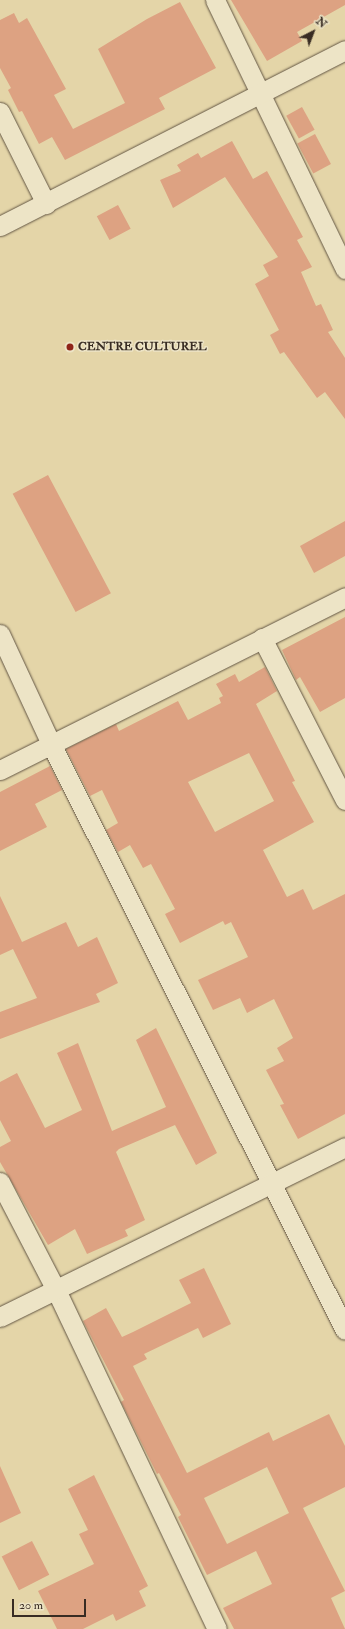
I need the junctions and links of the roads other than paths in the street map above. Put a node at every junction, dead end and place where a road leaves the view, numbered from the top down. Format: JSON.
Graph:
{"nodes":[{"id":1,"x":215,"y":0,"type":"edge"},
{"id":2,"x":345,"y":50,"type":"edge"},
{"id":3,"x":261,"y":94,"type":"junction"},
{"id":4,"x":0,"y":112,"type":"edge"},
{"id":5,"x":46,"y":204,"type":"junction"},
{"id":6,"x":0,"y":226,"type":"edge"},
{"id":7,"x":345,"y":269,"type":"edge"},
{"id":8,"x":345,"y":597,"type":"edge"},
{"id":9,"x":0,"y":634,"type":"edge"},
{"id":10,"x":262,"y":638,"type":"junction"},
{"id":11,"x":52,"y":746,"type":"junction"},
{"id":12,"x":0,"y":770,"type":"edge"},
{"id":13,"x":345,"y":800,"type":"edge"},
{"id":14,"x":345,"y":1147,"type":"edge"},
{"id":15,"x":0,"y":1182,"type":"edge"},
{"id":16,"x":271,"y":1185,"type":"junction"},
{"id":17,"x":56,"y":1290,"type":"junction"},
{"id":18,"x":0,"y":1317,"type":"edge"},
{"id":19,"x":345,"y":1330,"type":"edge"},
{"id":20,"x":217,"y":1629,"type":"edge"}],
"edges":[{"from":1,"to":3,"type":"street"},
{"from":2,"to":3,"type":"street"},
{"from":3,"to":5,"type":"street"},
{"from":3,"to":7,"type":"street"},
{"from":4,"to":5,"type":"street"},
{"from":5,"to":6,"type":"street"},
{"from":8,"to":10,"type":"street"},
{"from":9,"to":11,"type":"street"},
{"from":10,"to":11,"type":"street"},
{"from":10,"to":13,"type":"street"},
{"from":11,"to":12,"type":"street"},
{"from":11,"to":16,"type":"street"},
{"from":14,"to":16,"type":"street"},
{"from":15,"to":17,"type":"street"},
{"from":16,"to":17,"type":"street"},
{"from":16,"to":19,"type":"street"},
{"from":17,"to":18,"type":"street"},
{"from":17,"to":20,"type":"street"}]}
